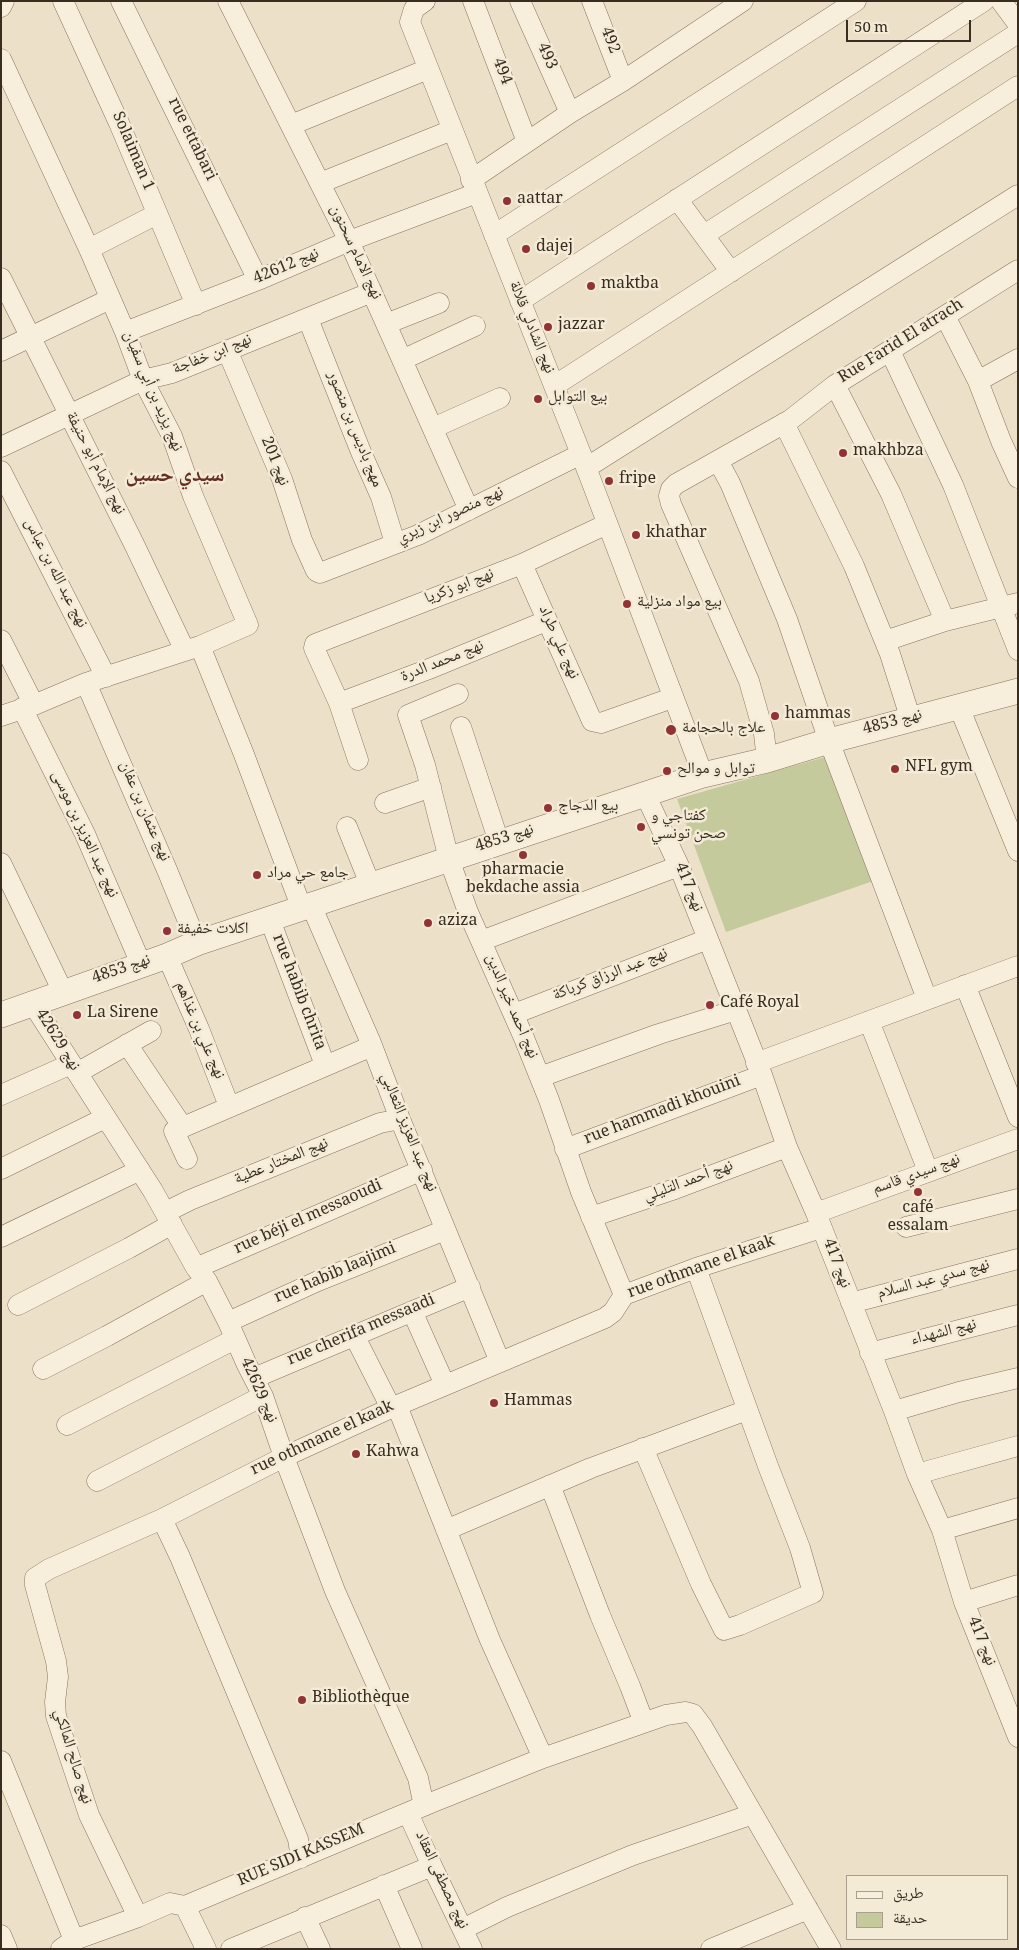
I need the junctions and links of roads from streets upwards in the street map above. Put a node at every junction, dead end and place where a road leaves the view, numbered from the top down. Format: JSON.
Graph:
{"nodes":[{"id":1,"x":4,"y":1,"type":"edge"},
{"id":2,"x":63,"y":1,"type":"edge"},
{"id":3,"x":121,"y":1,"type":"edge"},
{"id":4,"x":228,"y":1,"type":"edge"},
{"id":5,"x":425,"y":1,"type":"edge"},
{"id":6,"x":473,"y":1,"type":"edge"},
{"id":7,"x":520,"y":1,"type":"edge"},
{"id":8,"x":592,"y":1,"type":"edge"},
{"id":9,"x":743,"y":1,"type":"edge"},
{"id":10,"x":856,"y":1,"type":"edge"},
{"id":11,"x":984,"y":1,"type":"edge"},
{"id":12,"x":1001,"y":1,"type":"edge"},
{"id":13,"x":1,"y":7,"type":"edge"},
{"id":14,"x":1018,"y":24,"type":"edge"},
{"id":15,"x":1018,"y":33,"type":"edge"},
{"id":16,"x":1,"y":59,"type":"edge"},
{"id":17,"x":428,"y":69,"type":"junction"},
{"id":18,"x":623,"y":81,"type":"junction"},
{"id":19,"x":1018,"y":86,"type":"edge"},
{"id":20,"x":570,"y":113,"type":"junction"},
{"id":21,"x":291,"y":125,"type":"junction"},
{"id":22,"x":452,"y":130,"type":"junction"},
{"id":23,"x":527,"y":142,"type":"junction"},
{"id":24,"x":320,"y":183,"type":"junction"},
{"id":25,"x":474,"y":187,"type":"junction"},
{"id":26,"x":1018,"y":195,"type":"edge"},
{"id":27,"x":677,"y":199,"type":"junction"},
{"id":28,"x":157,"y":214,"type":"junction"},
{"id":29,"x":704,"y":235,"type":"junction"},
{"id":30,"x":494,"y":236,"type":"junction"},
{"id":31,"x":350,"y":241,"type":"junction"},
{"id":32,"x":89,"y":248,"type":"junction"},
{"id":33,"x":1018,"y":270,"type":"edge"},
{"id":34,"x":731,"y":272,"type":"junction"},
{"id":35,"x":1,"y":278,"type":"edge"},
{"id":36,"x":258,"y":280,"type":"junction"},
{"id":37,"x":372,"y":292,"type":"junction"},
{"id":38,"x":110,"y":299,"type":"junction"},
{"id":39,"x":520,"y":301,"type":"junction"},
{"id":40,"x":439,"y":303,"type":"dead end"},
{"id":41,"x":196,"y":305,"type":"junction"},
{"id":42,"x":945,"y":316,"type":"junction"},
{"id":43,"x":308,"y":319,"type":"junction"},
{"id":44,"x":386,"y":324,"type":"junction"},
{"id":45,"x":475,"y":326,"type":"dead end"},
{"id":46,"x":125,"y":332,"type":"junction"},
{"id":47,"x":29,"y":337,"type":"junction"},
{"id":48,"x":227,"y":350,"type":"junction"},
{"id":49,"x":1,"y":351,"type":"edge"},
{"id":50,"x":890,"y":351,"type":"junction"},
{"id":51,"x":1018,"y":359,"type":"edge"},
{"id":52,"x":402,"y":360,"type":"junction"},
{"id":53,"x":143,"y":380,"type":"junction"},
{"id":54,"x":978,"y":381,"type":"junction"},
{"id":55,"x":835,"y":385,"type":"junction"},
{"id":56,"x":554,"y":386,"type":"junction"},
{"id":57,"x":500,"y":398,"type":"dead end"},
{"id":58,"x":68,"y":414,"type":"junction"},
{"id":59,"x":787,"y":421,"type":"junction"},
{"id":60,"x":433,"y":428,"type":"junction"},
{"id":61,"x":1,"y":447,"type":"edge"},
{"id":62,"x":583,"y":461,"type":"junction"},
{"id":63,"x":718,"y":461,"type":"junction"},
{"id":64,"x":1,"y":471,"type":"edge"},
{"id":65,"x":1018,"y":478,"type":"edge"},
{"id":66,"x":469,"y":510,"type":"junction"},
{"id":67,"x":607,"y":524,"type":"junction"},
{"id":68,"x":395,"y":543,"type":"junction"},
{"id":69,"x":522,"y":564,"type":"junction"},
{"id":70,"x":320,"y":573,"type":"joint"},
{"id":71,"x":1010,"y":605,"type":"edge"},
{"id":72,"x":546,"y":621,"type":"junction"},
{"id":73,"x":945,"y":621,"type":"junction"},
{"id":74,"x":1,"y":640,"type":"edge"},
{"id":75,"x":885,"y":641,"type":"junction"},
{"id":76,"x":193,"y":648,"type":"junction"},
{"id":77,"x":1018,"y":650,"type":"edge"},
{"id":78,"x":106,"y":677,"type":"junction"},
{"id":79,"x":86,"y":683,"type":"junction"},
{"id":80,"x":1018,"y":691,"type":"edge"},
{"id":81,"x":458,"y":694,"type":"dead end"},
{"id":82,"x":672,"y":698,"type":"junction"},
{"id":83,"x":339,"y":703,"type":"junction"},
{"id":84,"x":28,"y":706,"type":"junction"},
{"id":85,"x":960,"y":707,"type":"junction"},
{"id":86,"x":1,"y":716,"type":"edge"},
{"id":87,"x":911,"y":720,"type":"junction"},
{"id":88,"x":462,"y":726,"type":"dead end"},
{"id":89,"x":829,"y":741,"type":"junction"},
{"id":90,"x":358,"y":760,"type":"dead end"},
{"id":91,"x":767,"y":760,"type":"junction"},
{"id":92,"x":702,"y":776,"type":"junction"},
{"id":93,"x":430,"y":787,"type":"junction"},
{"id":94,"x":646,"y":794,"type":"junction"},
{"id":95,"x":385,"y":803,"type":"dead end"},
{"id":96,"x":347,"y":826,"type":"dead end"},
{"id":97,"x":1015,"y":839,"type":"edge"},
{"id":98,"x":499,"y":842,"type":"junction"},
{"id":99,"x":449,"y":859,"type":"junction"},
{"id":100,"x":1,"y":863,"type":"edge"},
{"id":101,"x":679,"y":866,"type":"junction"},
{"id":102,"x":370,"y":884,"type":"junction"},
{"id":103,"x":307,"y":907,"type":"junction"},
{"id":104,"x":270,"y":920,"type":"junction"},
{"id":105,"x":708,"y":939,"type":"junction"},
{"id":106,"x":481,"y":941,"type":"junction"},
{"id":107,"x":197,"y":943,"type":"junction"},
{"id":108,"x":167,"y":956,"type":"junction"},
{"id":109,"x":141,"y":964,"type":"junction"},
{"id":110,"x":1018,"y":966,"type":"edge"},
{"id":111,"x":965,"y":985,"type":"junction"},
{"id":112,"x":63,"y":992,"type":"junction"},
{"id":113,"x":927,"y":999,"type":"junction"},
{"id":114,"x":33,"y":1004,"type":"junction"},
{"id":115,"x":736,"y":1010,"type":"junction"},
{"id":116,"x":514,"y":1014,"type":"junction"},
{"id":117,"x":1,"y":1015,"type":"edge"},
{"id":118,"x":870,"y":1021,"type":"junction"},
{"id":119,"x":151,"y":1030,"type":"dead end"},
{"id":120,"x":127,"y":1044,"type":"junction"},
{"id":121,"x":372,"y":1046,"type":"junction"},
{"id":122,"x":325,"y":1066,"type":"junction"},
{"id":123,"x":74,"y":1069,"type":"junction"},
{"id":124,"x":759,"y":1069,"type":"junction"},
{"id":125,"x":540,"y":1077,"type":"junction"},
{"id":126,"x":1,"y":1095,"type":"edge"},
{"id":127,"x":229,"y":1106,"type":"junction"},
{"id":128,"x":1018,"y":1117,"type":"edge"},
{"id":129,"x":105,"y":1118,"type":"junction"},
{"id":130,"x":400,"y":1119,"type":"junction"},
{"id":131,"x":182,"y":1126,"type":"junction"},
{"id":132,"x":1018,"y":1139,"type":"edge"},
{"id":133,"x":787,"y":1147,"type":"junction"},
{"id":134,"x":565,"y":1149,"type":"junction"},
{"id":135,"x":187,"y":1159,"type":"dead end"},
{"id":136,"x":1,"y":1169,"type":"edge"},
{"id":137,"x":140,"y":1170,"type":"junction"},
{"id":138,"x":422,"y":1170,"type":"junction"},
{"id":139,"x":928,"y":1171,"type":"junction"},
{"id":140,"x":1018,"y":1199,"type":"edge"},
{"id":141,"x":591,"y":1217,"type":"junction"},
{"id":142,"x":169,"y":1218,"type":"junction"},
{"id":143,"x":819,"y":1220,"type":"junction"},
{"id":144,"x":906,"y":1227,"type":"dead end"},
{"id":145,"x":445,"y":1230,"type":"junction"},
{"id":146,"x":1,"y":1237,"type":"edge"},
{"id":147,"x":1018,"y":1259,"type":"edge"},
{"id":148,"x":696,"y":1268,"type":"junction"},
{"id":149,"x":202,"y":1275,"type":"junction"},
{"id":150,"x":470,"y":1287,"type":"junction"},
{"id":151,"x":624,"y":1295,"type":"junction"},
{"id":152,"x":851,"y":1304,"type":"junction"},
{"id":153,"x":18,"y":1306,"type":"dead end"},
{"id":154,"x":412,"y":1311,"type":"junction"},
{"id":155,"x":1018,"y":1314,"type":"edge"},
{"id":156,"x":232,"y":1331,"type":"junction"},
{"id":157,"x":354,"y":1335,"type":"junction"},
{"id":158,"x":870,"y":1353,"type":"junction"},
{"id":159,"x":500,"y":1362,"type":"junction"},
{"id":160,"x":43,"y":1369,"type":"dead end"},
{"id":161,"x":254,"y":1378,"type":"junction"},
{"id":162,"x":1018,"y":1378,"type":"edge"},
{"id":163,"x":446,"y":1385,"type":"junction"},
{"id":164,"x":263,"y":1396,"type":"junction"},
{"id":165,"x":394,"y":1407,"type":"junction"},
{"id":166,"x":747,"y":1410,"type":"junction"},
{"id":167,"x":894,"y":1411,"type":"junction"},
{"id":168,"x":67,"y":1425,"type":"dead end"},
{"id":169,"x":1018,"y":1446,"type":"edge"},
{"id":170,"x":643,"y":1448,"type":"junction"},
{"id":171,"x":284,"y":1457,"type":"junction"},
{"id":172,"x":917,"y":1474,"type":"junction"},
{"id":173,"x":97,"y":1481,"type":"dead end"},
{"id":174,"x":550,"y":1485,"type":"junction"},
{"id":175,"x":1018,"y":1508,"type":"edge"},
{"id":176,"x":162,"y":1519,"type":"junction"},
{"id":177,"x":446,"y":1530,"type":"junction"},
{"id":178,"x":942,"y":1530,"type":"junction"},
{"id":179,"x":1018,"y":1585,"type":"edge"},
{"id":180,"x":964,"y":1602,"type":"junction"},
{"id":181,"x":644,"y":1723,"type":"junction"},
{"id":182,"x":1018,"y":1737,"type":"edge"},
{"id":183,"x":543,"y":1758,"type":"junction"},
{"id":184,"x":1,"y":1761,"type":"edge"},
{"id":185,"x":416,"y":1809,"type":"junction"},
{"id":186,"x":752,"y":1814,"type":"junction"},
{"id":187,"x":301,"y":1858,"type":"junction"},
{"id":188,"x":432,"y":1866,"type":"junction"},
{"id":189,"x":384,"y":1885,"type":"junction"},
{"id":190,"x":185,"y":1906,"type":"junction"},
{"id":191,"x":808,"y":1909,"type":"junction"},
{"id":192,"x":138,"y":1917,"type":"junction"},
{"id":193,"x":305,"y":1917,"type":"junction"},
{"id":194,"x":463,"y":1929,"type":"junction"},
{"id":195,"x":1,"y":1935,"type":"edge"},
{"id":196,"x":67,"y":1944,"type":"edge"},
{"id":197,"x":7,"y":1949,"type":"edge"},
{"id":198,"x":206,"y":1949,"type":"edge"},
{"id":199,"x":231,"y":1949,"type":"edge"},
{"id":200,"x":320,"y":1949,"type":"edge"},
{"id":201,"x":412,"y":1949,"type":"edge"},
{"id":202,"x":472,"y":1949,"type":"edge"},
{"id":203,"x":712,"y":1949,"type":"edge"},
{"id":204,"x":832,"y":1949,"type":"edge"}],
"edges":[{"from":1,"to":13,"type":"street"},
{"from":2,"to":28,"type":"street","name":"Solaiman 1"},
{"from":3,"to":36,"type":"street","name":"rue ettabari"},
{"from":4,"to":21,"type":"street","name":"نهج الامام سحنون"},
{"from":5,"to":17,"type":"street","name":"نهج الشادلي قلالة"},
{"from":6,"to":23,"type":"street","name":"494"},
{"from":7,"to":20,"type":"street","name":"493"},
{"from":8,"to":18,"type":"street","name":"492"},
{"from":9,"to":18,"type":"street","name":"نهج 42612"},
{"from":10,"to":30,"type":"street"},
{"from":11,"to":27,"type":"street"},
{"from":12,"to":14,"type":"street"},
{"from":15,"to":29,"type":"street"},
{"from":16,"to":32,"type":"street","name":"نهج يزيد بن أبي سفيان"},
{"from":17,"to":21,"type":"street"},
{"from":17,"to":22,"type":"street","name":"نهج الشادلي قلالة"},
{"from":18,"to":20,"type":"street","name":"نهج 42612"},
{"from":19,"to":34,"type":"street"},
{"from":20,"to":23,"type":"street","name":"نهج 42612"},
{"from":21,"to":24,"type":"street","name":"نهج الامام سحنون"},
{"from":22,"to":24,"type":"street"},
{"from":22,"to":25,"type":"street","name":"نهج الشادلي قلالة"},
{"from":23,"to":25,"type":"street","name":"نهج 42612"},
{"from":24,"to":31,"type":"street","name":"نهج الامام سحنون"},
{"from":25,"to":30,"type":"street","name":"نهج الشادلي قلالة"},
{"from":25,"to":31,"type":"street","name":"نهج 42612"},
{"from":26,"to":62,"type":"street","name":"نهج منصور ابن زيري"},
{"from":27,"to":29,"type":"street"},
{"from":27,"to":39,"type":"street"},
{"from":28,"to":32,"type":"street"},
{"from":28,"to":41,"type":"street","name":"Solaiman 1"},
{"from":29,"to":34,"type":"street"},
{"from":30,"to":39,"type":"street","name":"نهج الشادلي قلالة"},
{"from":31,"to":36,"type":"street","name":"نهج 42612"},
{"from":31,"to":37,"type":"street","name":"نهج الامام سحنون"},
{"from":32,"to":38,"type":"street","name":"نهج يزيد بن أبي سفيان"},
{"from":33,"to":42,"type":"street","name":"Rue Farid El atrach"},
{"from":34,"to":56,"type":"street"},
{"from":35,"to":47,"type":"street","name":"نهج الإمام أبو حنيفة"},
{"from":36,"to":41,"type":"street","name":"نهج 42612"},
{"from":37,"to":43,"type":"street","name":"نهج ابن خفاجة"},
{"from":37,"to":44,"type":"street","name":"نهج الامام سحنون"},
{"from":38,"to":46,"type":"street","name":"نهج يزيد بن أبي سفيان"},
{"from":38,"to":47,"type":"street"},
{"from":39,"to":56,"type":"street","name":"نهج الشادلي قلالة"},
{"from":40,"to":44,"type":"street"},
{"from":41,"to":46,"type":"street","name":"نهج 42612"},
{"from":42,"to":50,"type":"street","name":"Rue Farid El atrach"},
{"from":42,"to":54,"type":"street"},
{"from":43,"to":48,"type":"street","name":"نهج ابن خفاجة"},
{"from":43,"to":68,"type":"street","name":"مهج باديس بن منصور"},
{"from":44,"to":52,"type":"street","name":"نهج الامام سحنون"},
{"from":45,"to":52,"type":"street"},
{"from":46,"to":53,"type":"street","name":"نهج يزيد بن أبي سفيان"},
{"from":47,"to":49,"type":"street"},
{"from":47,"to":58,"type":"street","name":"نهج الإمام أبو حنيفة"},
{"from":48,"to":53,"type":"street","name":"نهج ابن خفاجة"},
{"from":48,"to":70,"type":"street","name":"نهج 201"},
{"from":50,"to":55,"type":"street","name":"Rue Farid El atrach"},
{"from":50,"to":71,"type":"street"},
{"from":51,"to":54,"type":"street"},
{"from":52,"to":60,"type":"street","name":"نهج الامام سحنون"},
{"from":53,"to":58,"type":"street","name":"نهج ابن خفاجة"},
{"from":53,"to":76,"type":"street","name":"نهج يزيد بن أبي سفيان"},
{"from":54,"to":65,"type":"street"},
{"from":55,"to":59,"type":"street","name":"Rue Farid El atrach"},
{"from":55,"to":73,"type":"street"},
{"from":56,"to":62,"type":"street","name":"نهج الشادلي قلالة"},
{"from":57,"to":60,"type":"street"},
{"from":58,"to":61,"type":"street","name":"نهج ابن خفاجة"},
{"from":58,"to":76,"type":"street","name":"نهج الإمام أبو حنيفة"},
{"from":59,"to":63,"type":"street","name":"Rue Farid El atrach"},
{"from":59,"to":75,"type":"street"},
{"from":60,"to":66,"type":"street","name":"نهج الامام سحنون"},
{"from":62,"to":66,"type":"street","name":"نهج منصور ابن زيري"},
{"from":62,"to":67,"type":"street","name":"نهج الشادلي قلالة"},
{"from":63,"to":89,"type":"street"},
{"from":63,"to":91,"type":"street","name":"Rue Farid El atrach"},
{"from":64,"to":78,"type":"street","name":"نهج عبد الله بن عباس"},
{"from":66,"to":68,"type":"street","name":"نهج منصور ابن زيري"},
{"from":67,"to":69,"type":"street","name":"نهج ابو زكريا"},
{"from":67,"to":82,"type":"street","name":"نهج الشادلي قلالة"},
{"from":68,"to":70,"type":"street","name":"نهج منصور ابن زيري"},
{"from":69,"to":72,"type":"street","name":"نهج علي طراد"},
{"from":69,"to":83,"type":"street","name":"نهج ابو زكريا"},
{"from":71,"to":73,"type":"street"},
{"from":71,"to":77,"type":"street"},
{"from":72,"to":82,"type":"street","name":"نهج علي طراد"},
{"from":72,"to":83,"type":"street","name":"نهج محمد الدرة"},
{"from":73,"to":75,"type":"street"},
{"from":74,"to":84,"type":"street","name":"نهج عبد العزيز بن موسى"},
{"from":75,"to":87,"type":"street"},
{"from":76,"to":78,"type":"street","name":"نهج يزيد بن أبي سفيان"},
{"from":76,"to":103,"type":"street","name":"نهج الإمام أبو حنيفة"},
{"from":78,"to":79,"type":"street","name":"نهج يزيد بن أبي سفيان"},
{"from":79,"to":84,"type":"street","name":"نهج يزيد بن أبي سفيان"},
{"from":79,"to":107,"type":"street","name":"نهج عثمان بن عفان"},
{"from":80,"to":85,"type":"street","name":"نهج 4853"},
{"from":81,"to":93,"type":"street","name":"نهج أحمد خير الدين"},
{"from":82,"to":92,"type":"street","name":"نهج الشادلي قلالة"},
{"from":83,"to":90,"type":"street"},
{"from":84,"to":86,"type":"street","name":"نهج يزيد بن أبي سفيان"},
{"from":84,"to":109,"type":"street","name":"نهج عبد العزيز بن موسى"},
{"from":85,"to":87,"type":"street","name":"نهج 4853"},
{"from":85,"to":97,"type":"street"},
{"from":87,"to":89,"type":"street","name":"نهج 4853"},
{"from":88,"to":98,"type":"street"},
{"from":89,"to":91,"type":"street","name":"نهج 4853"},
{"from":89,"to":113,"type":"street"},
{"from":91,"to":92,"type":"street","name":"نهج 4853"},
{"from":92,"to":94,"type":"street","name":"نهج 4853"},
{"from":93,"to":95,"type":"street"},
{"from":93,"to":99,"type":"street","name":"نهج أحمد خير الدين"},
{"from":94,"to":98,"type":"street","name":"نهج 4853"},
{"from":94,"to":101,"type":"street","name":"نهج 417"},
{"from":96,"to":102,"type":"street"},
{"from":98,"to":99,"type":"street","name":"نهج 4853"},
{"from":99,"to":102,"type":"street","name":"نهج 4853"},
{"from":99,"to":106,"type":"street","name":"نهج أحمد خير الدين"},
{"from":100,"to":112,"type":"street"},
{"from":101,"to":105,"type":"street","name":"نهج 417"},
{"from":101,"to":106,"type":"street"},
{"from":102,"to":103,"type":"street","name":"نهج 4853"},
{"from":103,"to":104,"type":"street","name":"نهج 4853"},
{"from":103,"to":121,"type":"street","name":"نهج عبد العزيز الثعالبي"},
{"from":104,"to":107,"type":"street","name":"نهج 4853"},
{"from":104,"to":122,"type":"street","name":"rue habib chrita"},
{"from":105,"to":115,"type":"street","name":"نهج 417"},
{"from":105,"to":116,"type":"street","name":"نهج عبد الرزاق كرباكة"},
{"from":106,"to":116,"type":"street","name":"نهج أحمد خير الدين"},
{"from":107,"to":108,"type":"street","name":"نهج 4853"},
{"from":108,"to":109,"type":"street","name":"نهج 4853"},
{"from":108,"to":127,"type":"street","name":"نهج علي بن غذاهم"},
{"from":109,"to":112,"type":"street","name":"نهج 4853"},
{"from":110,"to":111,"type":"street","name":"rue hammadi khouini"},
{"from":111,"to":113,"type":"street","name":"rue hammadi khouini"},
{"from":111,"to":128,"type":"street"},
{"from":112,"to":114,"type":"street","name":"نهج 4853"},
{"from":113,"to":118,"type":"street","name":"rue hammadi khouini"},
{"from":114,"to":117,"type":"street","name":"نهج 4853"},
{"from":114,"to":123,"type":"street","name":"نهج 42629"},
{"from":115,"to":124,"type":"street","name":"نهج 417"},
{"from":115,"to":125,"type":"street"},
{"from":116,"to":125,"type":"street","name":"نهج أحمد خير الدين"},
{"from":118,"to":124,"type":"street","name":"rue hammadi khouini"},
{"from":118,"to":139,"type":"street"},
{"from":119,"to":120,"type":"street"},
{"from":120,"to":123,"type":"street"},
{"from":120,"to":131,"type":"street"},
{"from":121,"to":122,"type":"street"},
{"from":121,"to":130,"type":"street","name":"نهج عبد العزيز الثعالبي"},
{"from":122,"to":127,"type":"street"},
{"from":123,"to":126,"type":"street"},
{"from":123,"to":129,"type":"street","name":"نهج 42629"},
{"from":124,"to":133,"type":"street","name":"نهج 417"},
{"from":124,"to":134,"type":"street","name":"rue hammadi khouini"},
{"from":125,"to":134,"type":"street","name":"نهج أحمد خير الدين"},
{"from":127,"to":131,"type":"street"},
{"from":129,"to":136,"type":"street"},
{"from":129,"to":137,"type":"street","name":"نهج 42629"},
{"from":130,"to":138,"type":"street","name":"نهج عبد العزيز الثعالبي"},
{"from":130,"to":142,"type":"street","name":"نهج المختار عطية"},
{"from":131,"to":135,"type":"street"},
{"from":132,"to":139,"type":"street","name":"نهج سيدي قاسم"},
{"from":133,"to":141,"type":"street","name":"نهج أحمد التليلي"},
{"from":133,"to":143,"type":"street","name":"نهج 417"},
{"from":134,"to":141,"type":"street","name":"نهج أحمد خير الدين"},
{"from":137,"to":142,"type":"street","name":"نهج 42629"},
{"from":137,"to":146,"type":"street"},
{"from":138,"to":145,"type":"street","name":"نهج عبد العزيز الثعالبي"},
{"from":138,"to":149,"type":"street","name":"rue béji el messaoudi"},
{"from":139,"to":143,"type":"street","name":"نهج سيدي قاسم"},
{"from":140,"to":144,"type":"street"},
{"from":141,"to":151,"type":"street","name":"نهج أحمد خير الدين"},
{"from":142,"to":149,"type":"street","name":"نهج 42629"},
{"from":142,"to":153,"type":"street","name":"نهج المختار عطية"},
{"from":143,"to":148,"type":"street","name":"rue othmane el kaak"},
{"from":143,"to":152,"type":"street","name":"نهج 417"},
{"from":145,"to":150,"type":"street","name":"نهج عبد العزيز الثعالبي"},
{"from":145,"to":156,"type":"street","name":"rue habib laajimi"},
{"from":147,"to":152,"type":"street","name":"نهج سدي عبد السلام"},
{"from":148,"to":151,"type":"street","name":"rue othmane el kaak"},
{"from":148,"to":166,"type":"street"},
{"from":149,"to":156,"type":"street","name":"نهج 42629"},
{"from":149,"to":160,"type":"street","name":"rue béji el messaoudi"},
{"from":150,"to":154,"type":"street","name":"rue cherifa messaadi"},
{"from":150,"to":159,"type":"street","name":"نهج عبد العزيز الثعالبي"},
{"from":151,"to":159,"type":"street","name":"rue othmane el kaak"},
{"from":152,"to":158,"type":"street","name":"نهج 417"},
{"from":154,"to":157,"type":"street","name":"rue cherifa messaadi"},
{"from":154,"to":163,"type":"street"},
{"from":155,"to":158,"type":"street","name":"نهج الشهداء"},
{"from":156,"to":161,"type":"street","name":"نهج 42629"},
{"from":156,"to":168,"type":"street","name":"rue habib laajimi"},
{"from":157,"to":161,"type":"street","name":"rue cherifa messaadi"},
{"from":157,"to":165,"type":"street"},
{"from":158,"to":167,"type":"street","name":"نهج 417"},
{"from":159,"to":163,"type":"street","name":"rue othmane el kaak"},
{"from":161,"to":164,"type":"street","name":"نهج 42629"},
{"from":162,"to":167,"type":"street"},
{"from":163,"to":165,"type":"street","name":"rue othmane el kaak"},
{"from":164,"to":171,"type":"street","name":"نهج 42629"},
{"from":164,"to":173,"type":"street"},
{"from":165,"to":171,"type":"street","name":"rue othmane el kaak"},
{"from":165,"to":177,"type":"street"},
{"from":166,"to":170,"type":"street"},
{"from":166,"to":170,"type":"street"},
{"from":167,"to":172,"type":"street","name":"نهج 417"},
{"from":169,"to":172,"type":"street"},
{"from":170,"to":174,"type":"street"},
{"from":171,"to":176,"type":"street","name":"rue othmane el kaak"},
{"from":171,"to":185,"type":"street","name":"نهج 42629"},
{"from":172,"to":178,"type":"street","name":"نهج 417"},
{"from":174,"to":177,"type":"street"},
{"from":174,"to":181,"type":"street"},
{"from":175,"to":178,"type":"street"},
{"from":176,"to":187,"type":"street"},
{"from":176,"to":192,"type":"street","name":"نهج صالح المالكي"},
{"from":177,"to":183,"type":"street"},
{"from":178,"to":180,"type":"street","name":"نهج 417"},
{"from":179,"to":180,"type":"street"},
{"from":180,"to":182,"type":"street","name":"نهج 417"},
{"from":181,"to":183,"type":"street","name":"RUE SIDI KASSEM"},
{"from":181,"to":186,"type":"street","name":"RUE SIDI KASSEM"},
{"from":183,"to":185,"type":"street","name":"RUE SIDI KASSEM"},
{"from":184,"to":196,"type":"street"},
{"from":185,"to":187,"type":"street","name":"RUE SIDI KASSEM"},
{"from":185,"to":188,"type":"street","name":"نهج مصطفى العقاد"},
{"from":186,"to":191,"type":"street"},
{"from":186,"to":194,"type":"street"},
{"from":187,"to":190,"type":"street","name":"RUE SIDI KASSEM"},
{"from":188,"to":189,"type":"street"},
{"from":188,"to":194,"type":"street","name":"نهج مصطفى العقاد"},
{"from":189,"to":193,"type":"street"},
{"from":189,"to":201,"type":"street"},
{"from":190,"to":192,"type":"street","name":"RUE SIDI KASSEM"},
{"from":190,"to":198,"type":"street"},
{"from":191,"to":203,"type":"street"},
{"from":191,"to":204,"type":"street"},
{"from":192,"to":196,"type":"street","name":"RUE SIDI KASSEM"},
{"from":193,"to":199,"type":"street"},
{"from":193,"to":200,"type":"street"},
{"from":194,"to":202,"type":"street","name":"نهج مصطفى العقاد"},
{"from":195,"to":197,"type":"street"}]}
